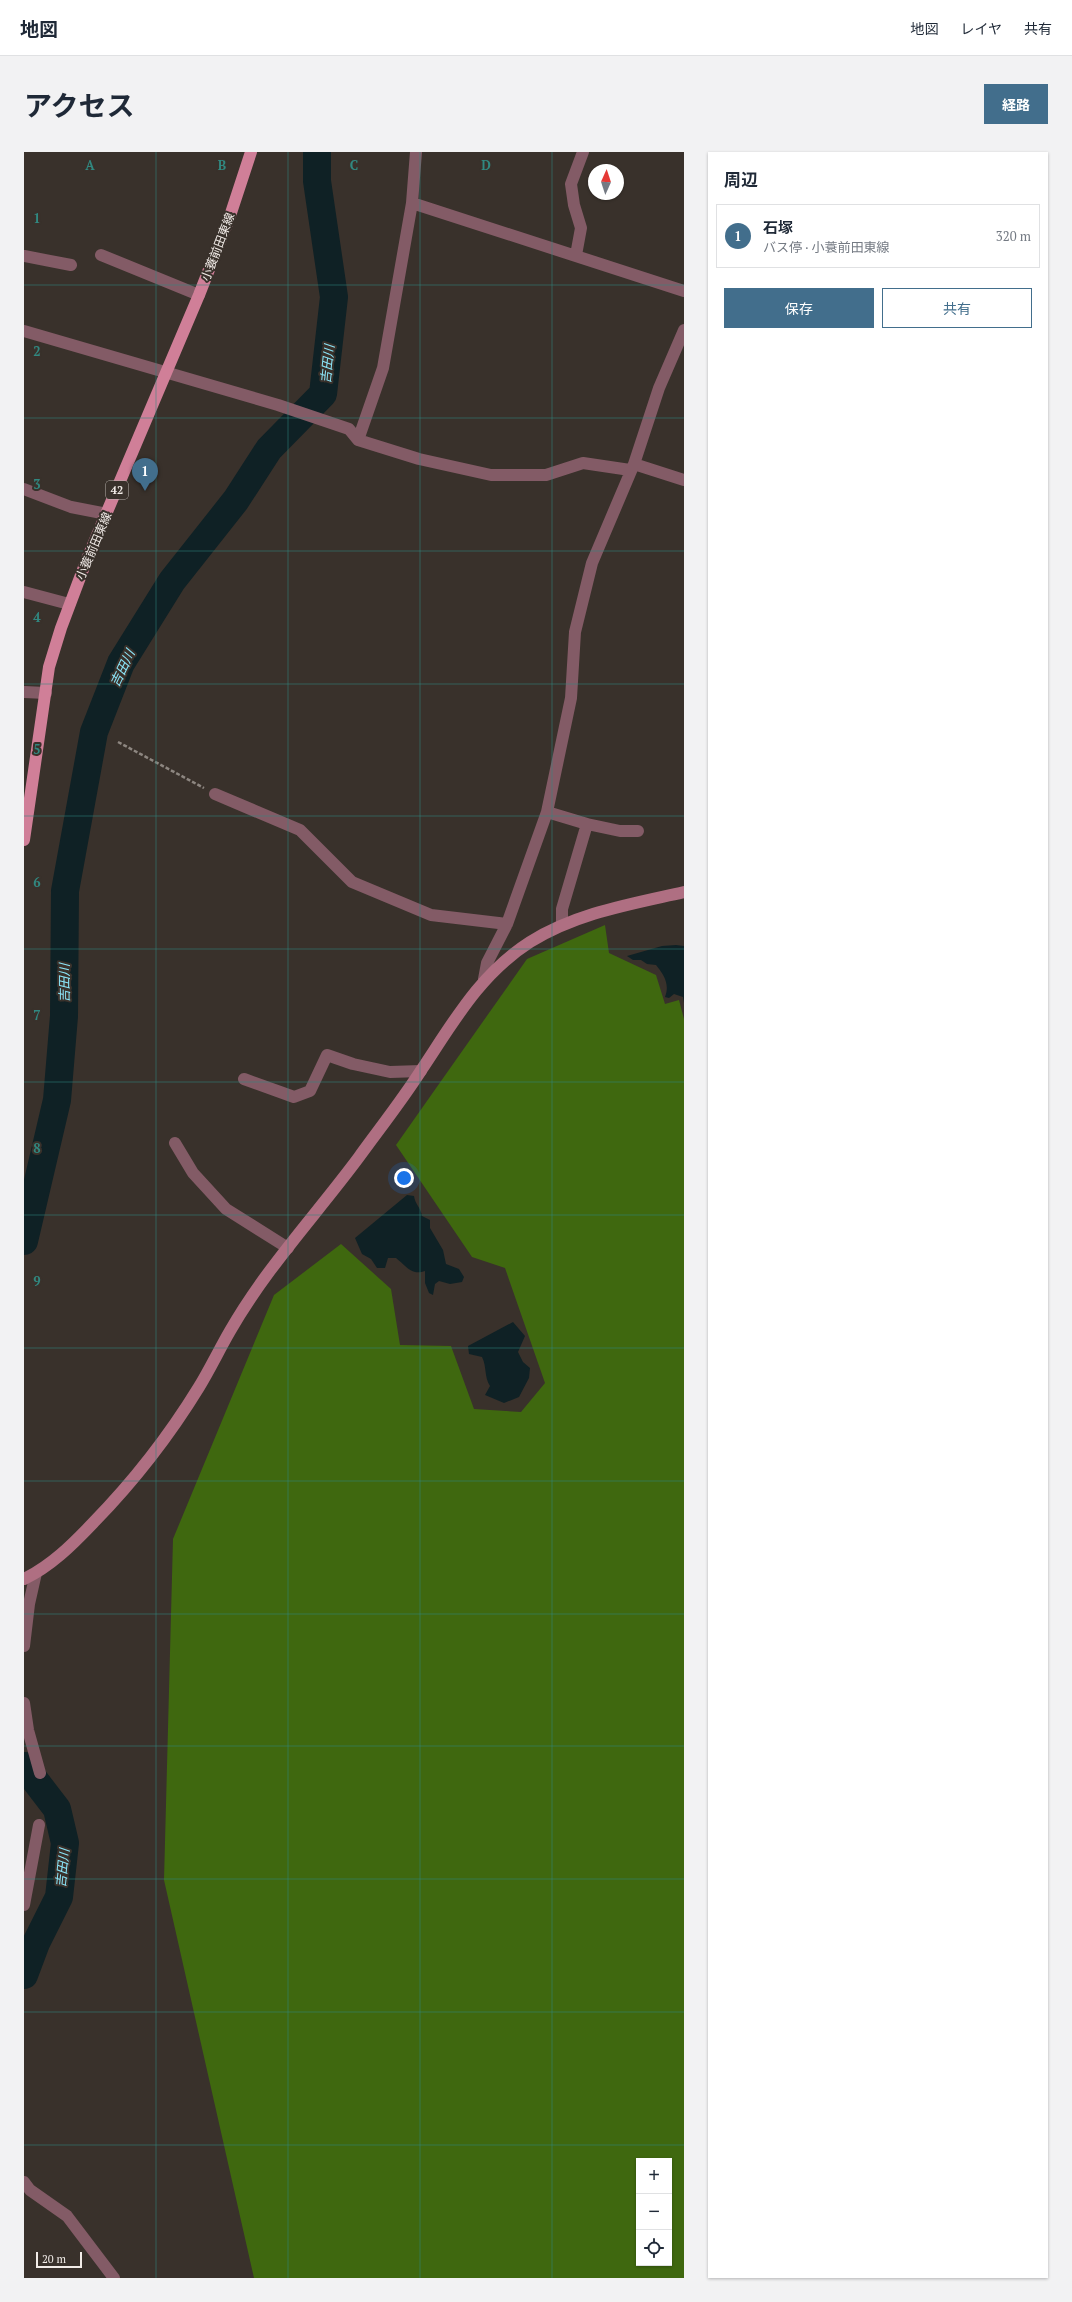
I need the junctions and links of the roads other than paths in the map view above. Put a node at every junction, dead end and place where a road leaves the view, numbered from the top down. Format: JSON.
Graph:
{"nodes":[{"id":1,"x":251,"y":152,"type":"edge"},
{"id":2,"x":416,"y":152,"type":"edge"},
{"id":3,"x":583,"y":152,"type":"edge"},
{"id":4,"x":412,"y":203,"type":"junction"},
{"id":5,"x":101,"y":255,"type":"dead end"},
{"id":6,"x":576,"y":255,"type":"junction"},
{"id":7,"x":24,"y":256,"type":"edge"},
{"id":8,"x":71,"y":265,"type":"dead end"},
{"id":9,"x":684,"y":291,"type":"edge"},
{"id":10,"x":199,"y":295,"type":"junction"},
{"id":11,"x":684,"y":330,"type":"edge"},
{"id":12,"x":24,"y":331,"type":"edge"},
{"id":13,"x":167,"y":373,"type":"junction"},
{"id":14,"x":358,"y":440,"type":"junction"},
{"id":15,"x":632,"y":467,"type":"junction"},
{"id":16,"x":684,"y":480,"type":"edge"},
{"id":17,"x":24,"y":489,"type":"edge"},
{"id":18,"x":107,"y":514,"type":"junction"},
{"id":19,"x":24,"y":592,"type":"edge"},
{"id":20,"x":69,"y":604,"type":"junction"},
{"id":21,"x":24,"y":692,"type":"edge"},
{"id":22,"x":46,"y":693,"type":"junction"},
{"id":23,"x":215,"y":794,"type":"road end"},
{"id":24,"x":547,"y":812,"type":"junction"},
{"id":25,"x":587,"y":824,"type":"junction"},
{"id":26,"x":638,"y":832,"type":"dead end"},
{"id":27,"x":24,"y":840,"type":"edge"},
{"id":28,"x":684,"y":892,"type":"edge"},
{"id":29,"x":507,"y":924,"type":"junction"},
{"id":30,"x":562,"y":924,"type":"junction"},
{"id":31,"x":484,"y":979,"type":"junction"},
{"id":32,"x":421,"y":1071,"type":"junction"},
{"id":33,"x":244,"y":1079,"type":"dead end"},
{"id":34,"x":176,"y":1143,"type":"dead end"},
{"id":35,"x":288,"y":1248,"type":"junction"},
{"id":36,"x":36,"y":1573,"type":"junction"},
{"id":37,"x":24,"y":1579,"type":"edge"},
{"id":38,"x":24,"y":1646,"type":"edge"},
{"id":39,"x":24,"y":1703,"type":"edge"},
{"id":40,"x":40,"y":1773,"type":"dead end"},
{"id":41,"x":39,"y":1825,"type":"dead end"},
{"id":42,"x":24,"y":1905,"type":"edge"},
{"id":43,"x":24,"y":2182,"type":"edge"},
{"id":44,"x":114,"y":2278,"type":"edge"}],
"edges":[{"from":1,"to":10,"type":"main road","name":"小蓑前田東線","number":"42"},
{"from":2,"to":4,"type":"street"},
{"from":3,"to":6,"type":"street"},
{"from":4,"to":6,"type":"street"},
{"from":4,"to":14,"type":"street"},
{"from":5,"to":10,"type":"street"},
{"from":6,"to":9,"type":"street"},
{"from":7,"to":8,"type":"street"},
{"from":10,"to":13,"type":"main road","name":"小蓑前田東線","number":"42"},
{"from":11,"to":15,"type":"street"},
{"from":12,"to":13,"type":"street"},
{"from":13,"to":14,"type":"street"},
{"from":13,"to":18,"type":"main road","name":"小蓑前田東線","number":"42"},
{"from":14,"to":15,"type":"street"},
{"from":15,"to":16,"type":"street"},
{"from":15,"to":24,"type":"street"},
{"from":17,"to":18,"type":"street"},
{"from":18,"to":20,"type":"main road","name":"小蓑前田東線","number":"42"},
{"from":19,"to":20,"type":"street"},
{"from":20,"to":22,"type":"main road","name":"小蓑前田東線","number":"42"},
{"from":21,"to":22,"type":"street"},
{"from":22,"to":27,"type":"main road","name":"小蓑前田東線","number":"42"},
{"from":23,"to":29,"type":"street"},
{"from":24,"to":25,"type":"street"},
{"from":24,"to":29,"type":"street"},
{"from":25,"to":26,"type":"street"},
{"from":25,"to":30,"type":"street"},
{"from":28,"to":30,"type":"street"},
{"from":29,"to":31,"type":"street"},
{"from":30,"to":31,"type":"street"},
{"from":31,"to":32,"type":"street"},
{"from":32,"to":33,"type":"street"},
{"from":32,"to":35,"type":"street"},
{"from":34,"to":35,"type":"street"},
{"from":35,"to":36,"type":"street"},
{"from":36,"to":37,"type":"street"},
{"from":36,"to":38,"type":"street"},
{"from":39,"to":40,"type":"street"},
{"from":41,"to":42,"type":"street"},
{"from":43,"to":44,"type":"street"}]}
